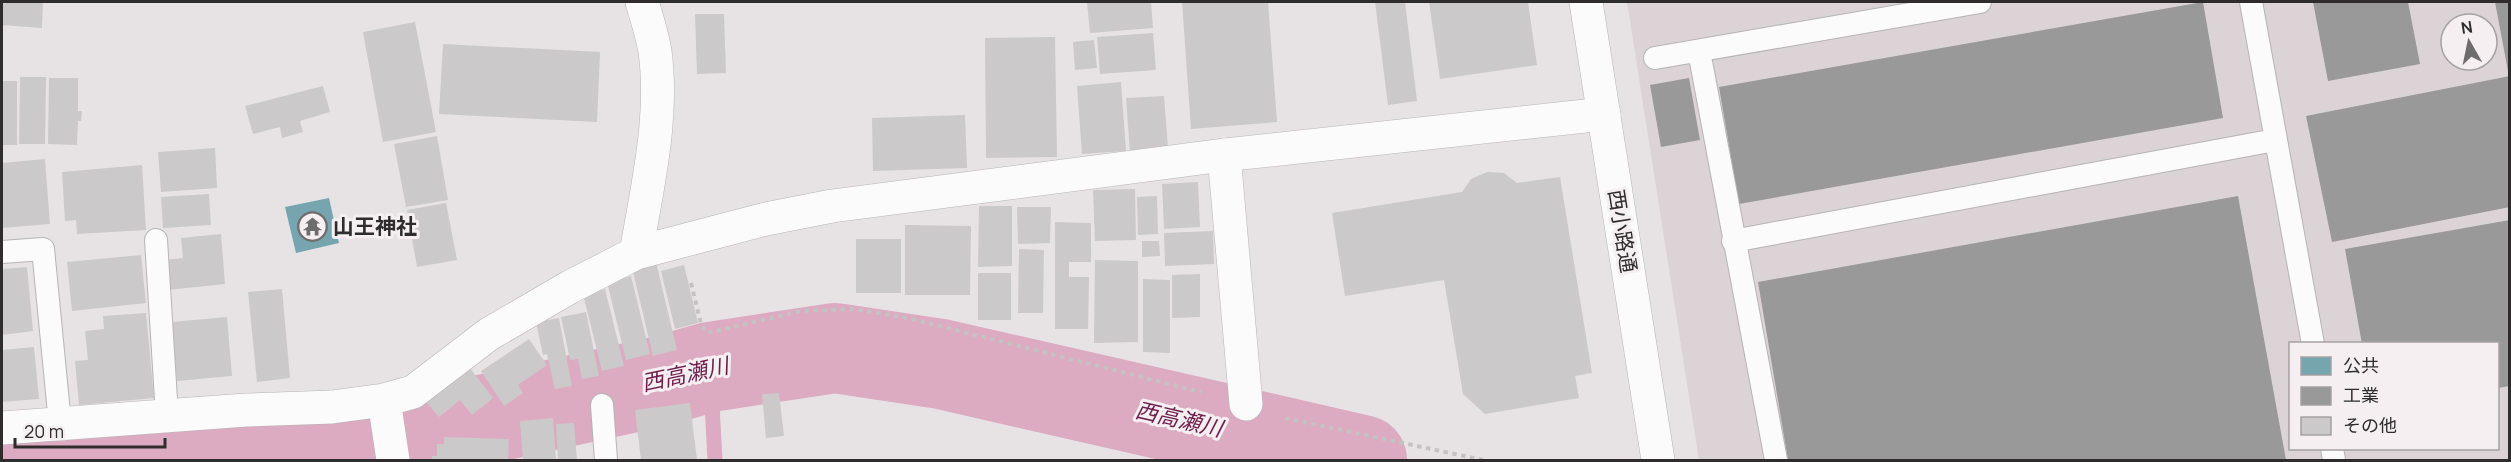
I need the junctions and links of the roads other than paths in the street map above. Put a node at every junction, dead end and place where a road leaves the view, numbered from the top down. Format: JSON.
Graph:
{"nodes":[{"id":1,"x":642,"y":2,"type":"edge"},
{"id":2,"x":1586,"y":2,"type":"edge"},
{"id":3,"x":1971,"y":2,"type":"edge"},
{"id":4,"x":2251,"y":2,"type":"edge"},
{"id":5,"x":1699,"y":51,"type":"junction"},
{"id":6,"x":1654,"y":58,"type":"dead end"},
{"id":7,"x":1604,"y":114,"type":"junction"},
{"id":8,"x":2275,"y":140,"type":"junction"},
{"id":9,"x":1224,"y":155,"type":"junction"},
{"id":10,"x":156,"y":240,"type":"dead end"},
{"id":11,"x":1733,"y":241,"type":"junction"},
{"id":12,"x":2,"y":252,"type":"edge"},
{"id":13,"x":636,"y":254,"type":"junction"},
{"id":14,"x":2313,"y":342,"type":"edge"},
{"id":15,"x":1245,"y":404,"type":"road end"},
{"id":16,"x":602,"y":405,"type":"dead end"},
{"id":17,"x":385,"y":407,"type":"junction"},
{"id":18,"x":167,"y":415,"type":"junction"},
{"id":19,"x":60,"y":423,"type":"junction"},
{"id":20,"x":2,"y":428,"type":"edge"},
{"id":21,"x":393,"y":456,"type":"edge"},
{"id":22,"x":606,"y":460,"type":"edge"},
{"id":23,"x":1658,"y":460,"type":"edge"},
{"id":24,"x":1776,"y":460,"type":"edge"}],
"edges":[{"from":1,"to":13,"type":"street"},
{"from":2,"to":7,"type":"street","name":"西小路通"},
{"from":3,"to":5,"type":"lane"},
{"from":4,"to":8,"type":"lane"},
{"from":5,"to":6,"type":"lane"},
{"from":5,"to":11,"type":"lane"},
{"from":7,"to":9,"type":"street"},
{"from":7,"to":23,"type":"street","name":"西小路通"},
{"from":8,"to":11,"type":"lane"},
{"from":8,"to":14,"type":"lane"},
{"from":9,"to":13,"type":"street"},
{"from":9,"to":15,"type":"street"},
{"from":10,"to":18,"type":"lane"},
{"from":11,"to":24,"type":"lane"},
{"from":12,"to":19,"type":"lane"},
{"from":13,"to":17,"type":"street"},
{"from":16,"to":22,"type":"lane"},
{"from":17,"to":18,"type":"street"},
{"from":17,"to":21,"type":"street"},
{"from":18,"to":19,"type":"street"},
{"from":19,"to":20,"type":"street"}]}
